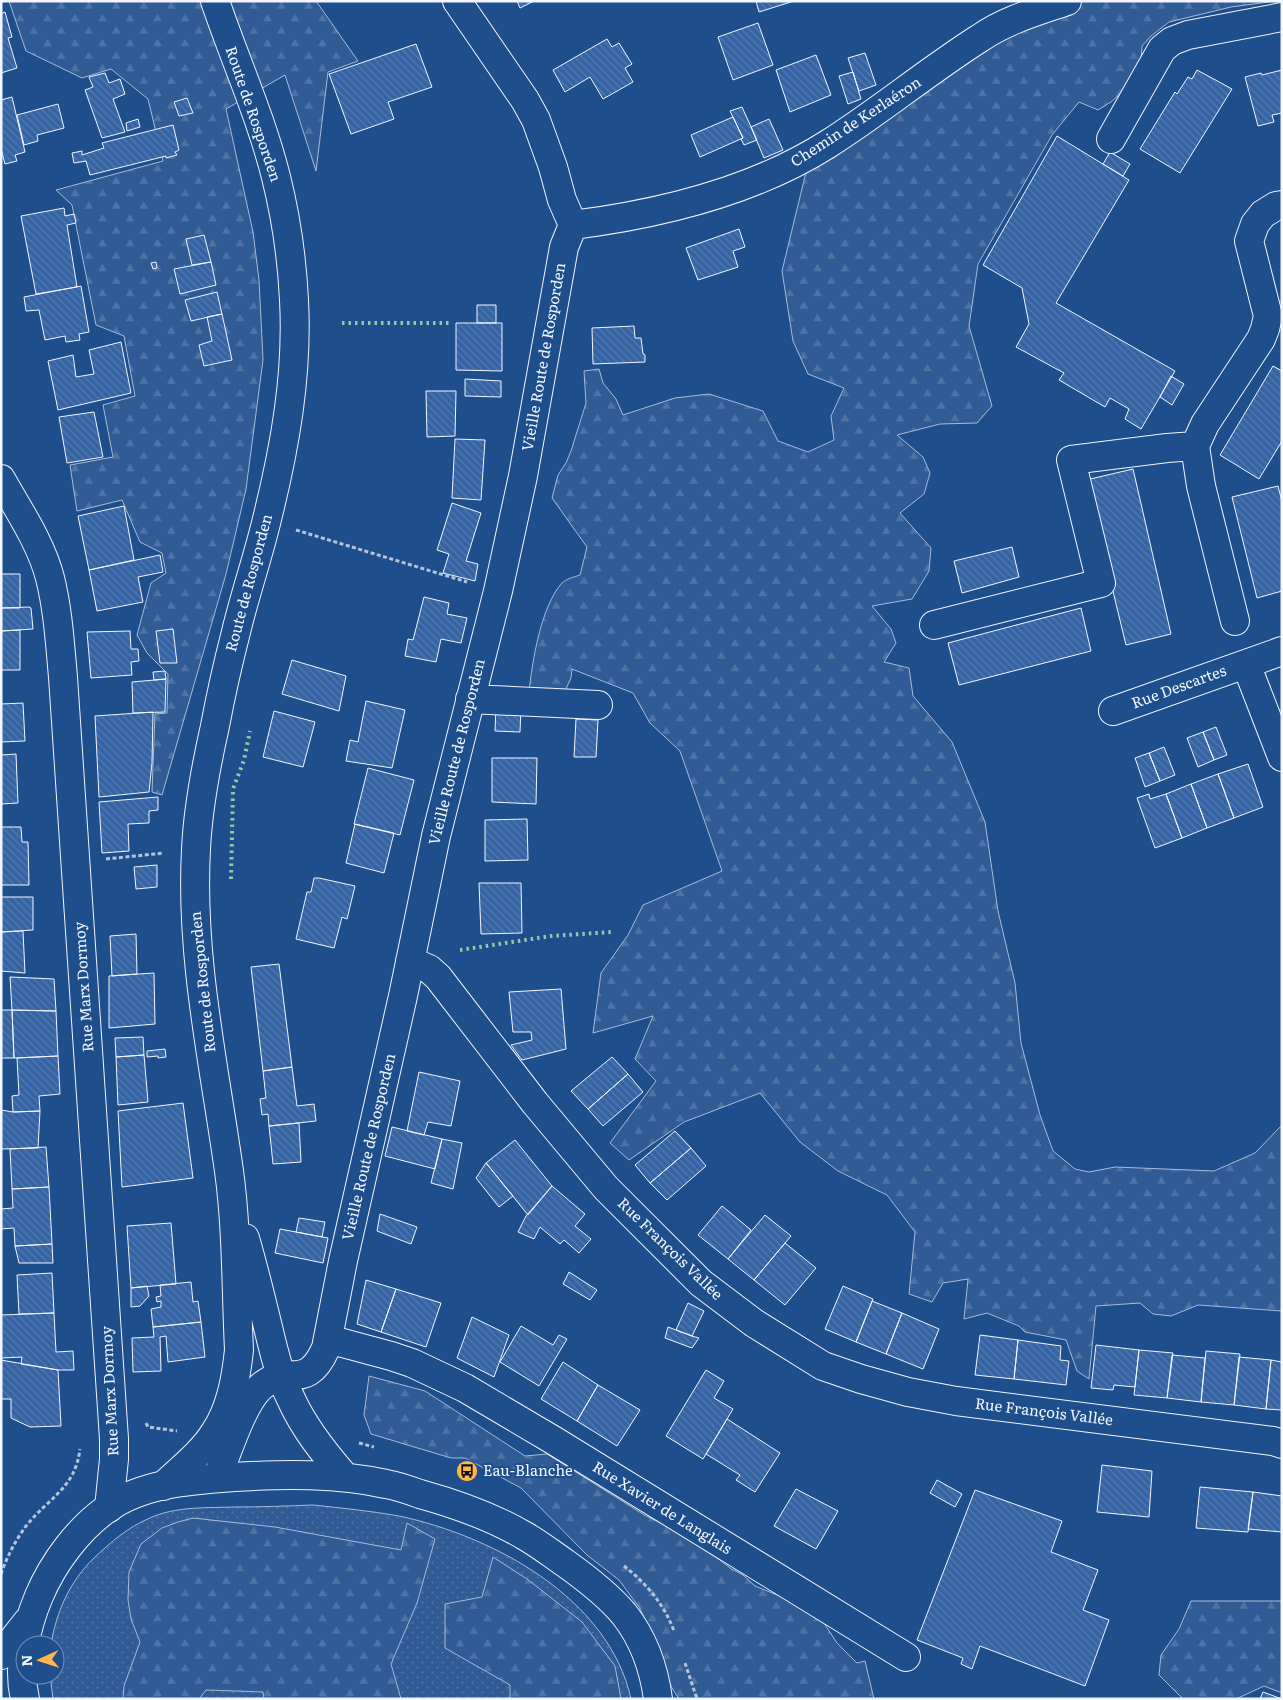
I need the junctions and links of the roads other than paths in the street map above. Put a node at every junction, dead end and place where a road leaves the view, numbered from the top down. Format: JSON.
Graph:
{"nodes":[{"id":1,"x":215,"y":1,"type":"edge"},
{"id":2,"x":457,"y":1,"type":"edge"},
{"id":3,"x":1068,"y":1,"type":"edge"},
{"id":4,"x":1282,"y":17,"type":"edge"},
{"id":5,"x":1111,"y":139,"type":"dead end"},
{"id":6,"x":1282,"y":205,"type":"edge"},
{"id":7,"x":573,"y":225,"type":"junction"},
{"id":8,"x":1195,"y":446,"type":"junction"},
{"id":9,"x":1,"y":479,"type":"edge"},
{"id":10,"x":1235,"y":621,"type":"dead end"},
{"id":11,"x":934,"y":625,"type":"dead end"},
{"id":12,"x":1282,"y":651,"type":"edge"},
{"id":13,"x":1246,"y":664,"type":"junction"},
{"id":14,"x":470,"y":699,"type":"junction"},
{"id":15,"x":598,"y":705,"type":"dead end"},
{"id":16,"x":1113,"y":711,"type":"dead end"},
{"id":17,"x":1282,"y":757,"type":"edge"},
{"id":18,"x":410,"y":961,"type":"junction"},
{"id":19,"x":230,"y":1174,"type":"junction"},
{"id":20,"x":328,"y":1339,"type":"junction"},
{"id":21,"x":281,"y":1376,"type":"junction"},
{"id":22,"x":1282,"y":1444,"type":"edge"},
{"id":23,"x":345,"y":1477,"type":"junction"},
{"id":24,"x":218,"y":1478,"type":"junction"},
{"id":25,"x":164,"y":1486,"type":"junction"},
{"id":26,"x":109,"y":1508,"type":"junction"},
{"id":27,"x":30,"y":1617,"type":"junction"},
{"id":28,"x":1,"y":1655,"type":"edge"},
{"id":29,"x":906,"y":1657,"type":"dead end"},
{"id":30,"x":25,"y":1699,"type":"edge"},
{"id":31,"x":658,"y":1699,"type":"edge"}],
"edges":[{"from":1,"to":19,"type":"street","name":"Route de Rosporden"},
{"from":2,"to":7,"type":"street"},
{"from":3,"to":7,"type":"street","name":"Chemin de Kerlaéron"},
{"from":4,"to":5,"type":"street"},
{"from":6,"to":8,"type":"street"},
{"from":7,"to":14,"type":"street","name":"Vieille Route de Rosporden"},
{"from":8,"to":10,"type":"street"},
{"from":8,"to":11,"type":"street"},
{"from":9,"to":26,"type":"street","name":"Rue Marx Dormoy"},
{"from":12,"to":13,"type":"street","name":"Rue Descartes"},
{"from":13,"to":16,"type":"street","name":"Rue Descartes"},
{"from":13,"to":17,"type":"street","name":"Rue Descartes"},
{"from":14,"to":15,"type":"street"},
{"from":14,"to":18,"type":"street","name":"Vieille Route de Rosporden"},
{"from":18,"to":20,"type":"street","name":"Vieille Route de Rosporden"},
{"from":18,"to":22,"type":"street","name":"Rue François Vallée"},
{"from":19,"to":21,"type":"street","name":"Route de Rosporden"},
{"from":19,"to":25,"type":"street","name":"Route de Rosporden"},
{"from":20,"to":21,"type":"street","name":"Vieille Route de Rosporden"},
{"from":20,"to":29,"type":"street","name":"Rue Xavier de Langlais"},
{"from":21,"to":23,"type":"street","name":"Route de Rosporden"},
{"from":21,"to":24,"type":"street","name":"Vieille Route de Rosporden"},
{"from":23,"to":24,"type":"street"},
{"from":23,"to":31,"type":"street"},
{"from":24,"to":25,"type":"street"},
{"from":25,"to":26,"type":"street"},
{"from":26,"to":27,"type":"street"},
{"from":27,"to":28,"type":"street"},
{"from":27,"to":30,"type":"street"}]}
